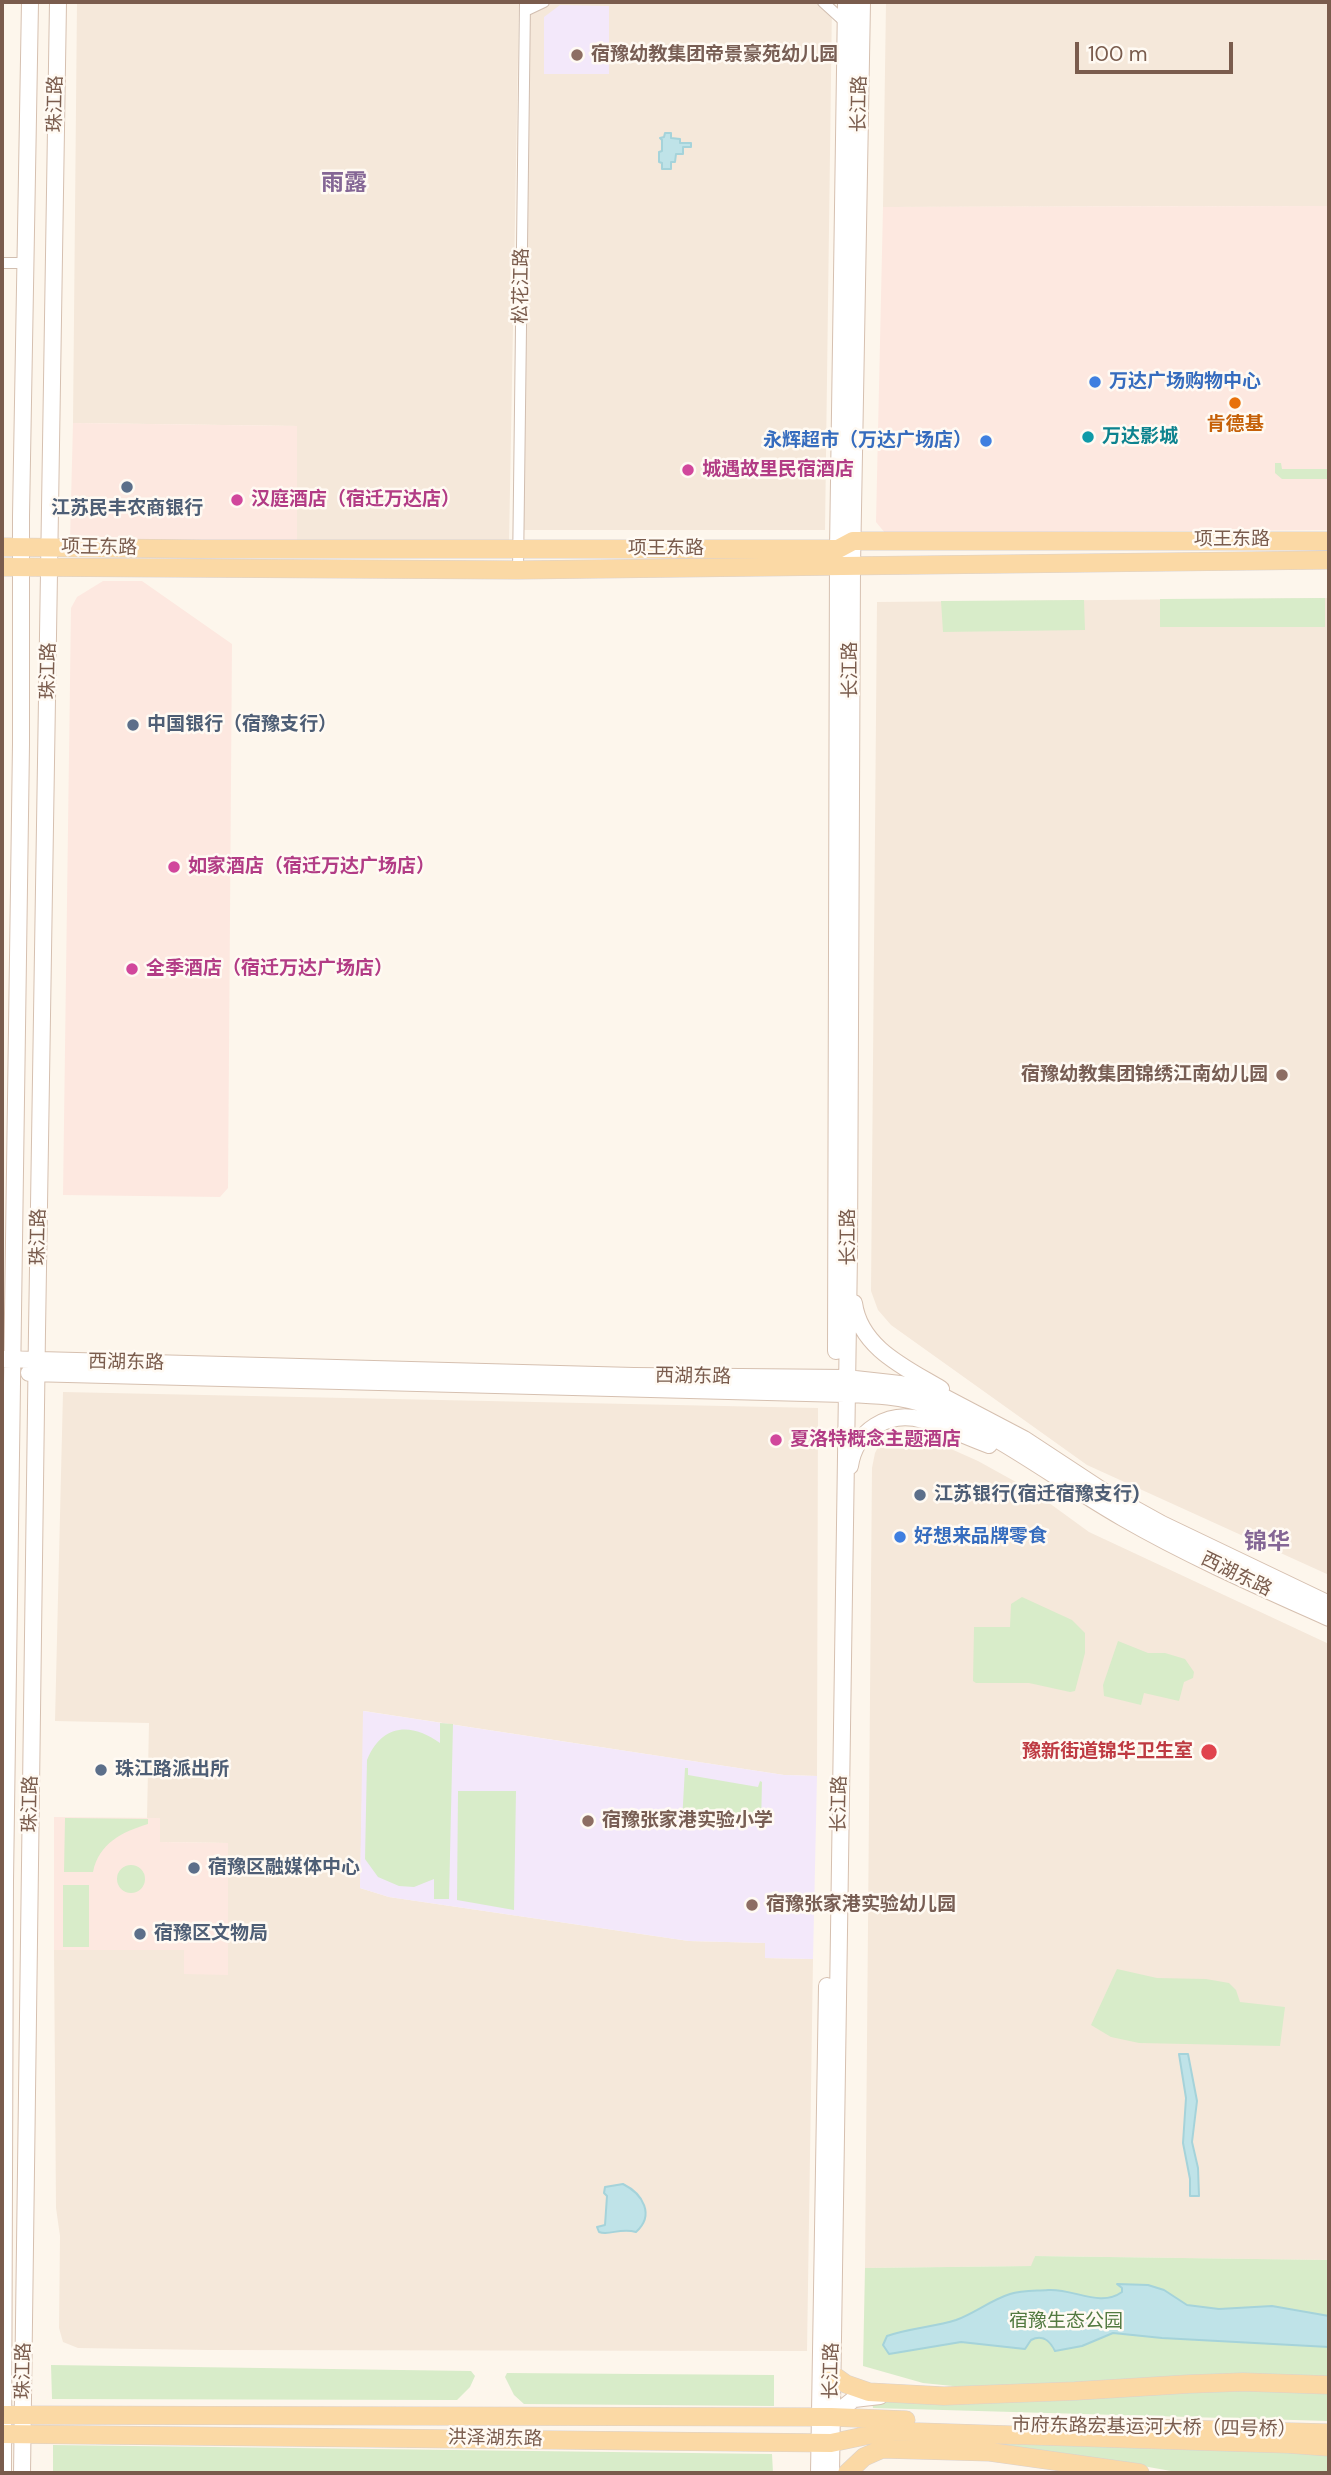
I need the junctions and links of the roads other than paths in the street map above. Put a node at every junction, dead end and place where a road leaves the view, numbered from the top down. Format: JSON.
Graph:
{"nodes":[{"id":1,"x":30,"y":2,"type":"edge"},
{"id":2,"x":58,"y":2,"type":"edge"},
{"id":3,"x":544,"y":2,"type":"edge"},
{"id":4,"x":822,"y":2,"type":"edge"},
{"id":5,"x":846,"y":2,"type":"edge"},
{"id":6,"x":862,"y":2,"type":"edge"},
{"id":7,"x":523,"y":5,"type":"edge"},
{"id":8,"x":846,"y":23,"type":"junction"},
{"id":9,"x":2,"y":263,"type":"edge"},
{"id":10,"x":27,"y":263,"type":"junction"},
{"id":11,"x":1324,"y":539,"type":"edge"},
{"id":12,"x":2,"y":547,"type":"edge"},
{"id":13,"x":21,"y":547,"type":"junction"},
{"id":14,"x":49,"y":547,"type":"junction"},
{"id":15,"x":516,"y":549,"type":"junction"},
{"id":16,"x":845,"y":555,"type":"junction"},
{"id":17,"x":1320,"y":561,"type":"edge"},
{"id":18,"x":2,"y":567,"type":"edge"},
{"id":19,"x":22,"y":567,"type":"junction"},
{"id":20,"x":49,"y":567,"type":"junction"},
{"id":21,"x":515,"y":570,"type":"junction"},
{"id":22,"x":1329,"y":571,"type":"edge"},
{"id":23,"x":849,"y":1265,"type":"junction"},
{"id":24,"x":7,"y":1366,"type":"edge"},
{"id":25,"x":37,"y":1367,"type":"junction"},
{"id":26,"x":840,"y":1387,"type":"junction"},
{"id":27,"x":1024,"y":1439,"type":"junction"},
{"id":28,"x":1041,"y":1465,"type":"junction"},
{"id":29,"x":844,"y":1514,"type":"junction"},
{"id":30,"x":1329,"y":1604,"type":"edge"},
{"id":31,"x":1329,"y":1618,"type":"edge"},
{"id":32,"x":6,"y":1801,"type":"junction"},
{"id":33,"x":2,"y":1820,"type":"edge"},
{"id":34,"x":3,"y":1875,"type":"edge"},
{"id":35,"x":30,"y":1875,"type":"junction"},
{"id":36,"x":3,"y":1931,"type":"edge"},
{"id":37,"x":832,"y":2374,"type":"junction"},
{"id":38,"x":1329,"y":2385,"type":"edge"},
{"id":39,"x":907,"y":2395,"type":"junction"},
{"id":40,"x":3,"y":2415,"type":"edge"},
{"id":41,"x":23,"y":2415,"type":"junction"},
{"id":42,"x":826,"y":2417,"type":"junction"},
{"id":43,"x":983,"y":2430,"type":"junction"},
{"id":44,"x":1329,"y":2433,"type":"edge"},
{"id":45,"x":3,"y":2434,"type":"edge"},
{"id":46,"x":23,"y":2435,"type":"junction"},
{"id":47,"x":826,"y":2443,"type":"junction"},
{"id":48,"x":1329,"y":2447,"type":"edge"},
{"id":49,"x":882,"y":2449,"type":"junction"},
{"id":50,"x":3,"y":2473,"type":"edge"},
{"id":51,"x":22,"y":2473,"type":"edge"},
{"id":52,"x":820,"y":2473,"type":"edge"},
{"id":53,"x":831,"y":2473,"type":"edge"},
{"id":54,"x":847,"y":2473,"type":"edge"},
{"id":55,"x":1140,"y":2473,"type":"edge"}],
"edges":[{"from":1,"to":10,"type":"street","name":"珠江路"},
{"from":2,"to":14,"type":"street","name":"珠江路"},
{"from":3,"to":7,"type":"street"},
{"from":4,"to":8,"type":"street"},
{"from":5,"to":8,"type":"street","name":"长江路"},
{"from":6,"to":16,"type":"street","name":"长江路"},
{"from":7,"to":15,"type":"street","name":"松花江路"},
{"from":8,"to":16,"type":"street","name":"长江路"},
{"from":9,"to":10,"type":"street"},
{"from":10,"to":13,"type":"street","name":"珠江路"},
{"from":11,"to":16,"type":"main road","name":"项王东路"},
{"from":12,"to":13,"type":"main road","name":"项王东路"},
{"from":13,"to":14,"type":"main road","name":"项王东路"},
{"from":13,"to":19,"type":"street","name":"珠江路"},
{"from":14,"to":15,"type":"main road","name":"项王东路"},
{"from":14,"to":20,"type":"street","name":"珠江路"},
{"from":15,"to":16,"type":"main road","name":"项王东路"},
{"from":15,"to":21,"type":"street","name":"松花江路"},
{"from":16,"to":17,"type":"main road","name":"项王东路"},
{"from":16,"to":21,"type":"main road","name":"项王东路"},
{"from":16,"to":23,"type":"street","name":"长江路"},
{"from":16,"to":26,"type":"street","name":"长江路"},
{"from":17,"to":22,"type":"street"},
{"from":18,"to":19,"type":"main road","name":"项王东路"},
{"from":19,"to":20,"type":"main road","name":"项王东路"},
{"from":19,"to":24,"type":"street","name":"珠江路"},
{"from":20,"to":21,"type":"main road","name":"项王东路"},
{"from":20,"to":25,"type":"street","name":"珠江路"},
{"from":23,"to":26,"type":"street","name":"长江路"},
{"from":23,"to":27,"type":"street"},
{"from":24,"to":25,"type":"street","name":"西湖东路"},
{"from":24,"to":32,"type":"street","name":"珠江路"},
{"from":25,"to":26,"type":"street","name":"西湖东路"},
{"from":25,"to":35,"type":"street","name":"珠江路"},
{"from":26,"to":27,"type":"street","name":"西湖东路"},
{"from":26,"to":28,"type":"street","name":"西湖东路"},
{"from":26,"to":29,"type":"street","name":"长江路"},
{"from":26,"to":42,"type":"street","name":"长江路"},
{"from":27,"to":30,"type":"street","name":"西湖东路"},
{"from":28,"to":29,"type":"street"},
{"from":28,"to":31,"type":"street","name":"西湖东路"},
{"from":29,"to":37,"type":"street","name":"长江路"},
{"from":32,"to":33,"type":"street"},
{"from":32,"to":34,"type":"street","name":"珠江路"},
{"from":34,"to":35,"type":"street"},
{"from":34,"to":36,"type":"street","name":"珠江路"},
{"from":35,"to":41,"type":"street","name":"珠江路"},
{"from":36,"to":40,"type":"street","name":"珠江路"},
{"from":37,"to":39,"type":"main road"},
{"from":37,"to":42,"type":"street","name":"长江路"},
{"from":38,"to":39,"type":"main road"},
{"from":39,"to":42,"type":"street"},
{"from":40,"to":41,"type":"main road","name":"洪泽湖东路"},
{"from":40,"to":45,"type":"street","name":"珠江路"},
{"from":41,"to":42,"type":"main road","name":"洪泽湖东路"},
{"from":41,"to":46,"type":"street","name":"珠江路"},
{"from":42,"to":43,"type":"main road","name":"洪泽湖东路"},
{"from":42,"to":47,"type":"street","name":"长江路"},
{"from":43,"to":44,"type":"main road","name":"市府东路宏基运河大桥（四号桥）"},
{"from":43,"to":47,"type":"main road","name":"洪泽湖东路"},
{"from":43,"to":48,"type":"main road","name":"市府东路宏基运河大桥（四号桥）"},
{"from":45,"to":46,"type":"main road","name":"洪泽湖东路"},
{"from":45,"to":50,"type":"street","name":"珠江路"},
{"from":46,"to":47,"type":"main road","name":"洪泽湖东路"},
{"from":46,"to":51,"type":"street","name":"珠江路"},
{"from":47,"to":49,"type":"street"},
{"from":47,"to":52,"type":"street","name":"长江路"},
{"from":47,"to":53,"type":"street","name":"长江路"},
{"from":49,"to":54,"type":"main road"},
{"from":49,"to":55,"type":"main road"}]}
